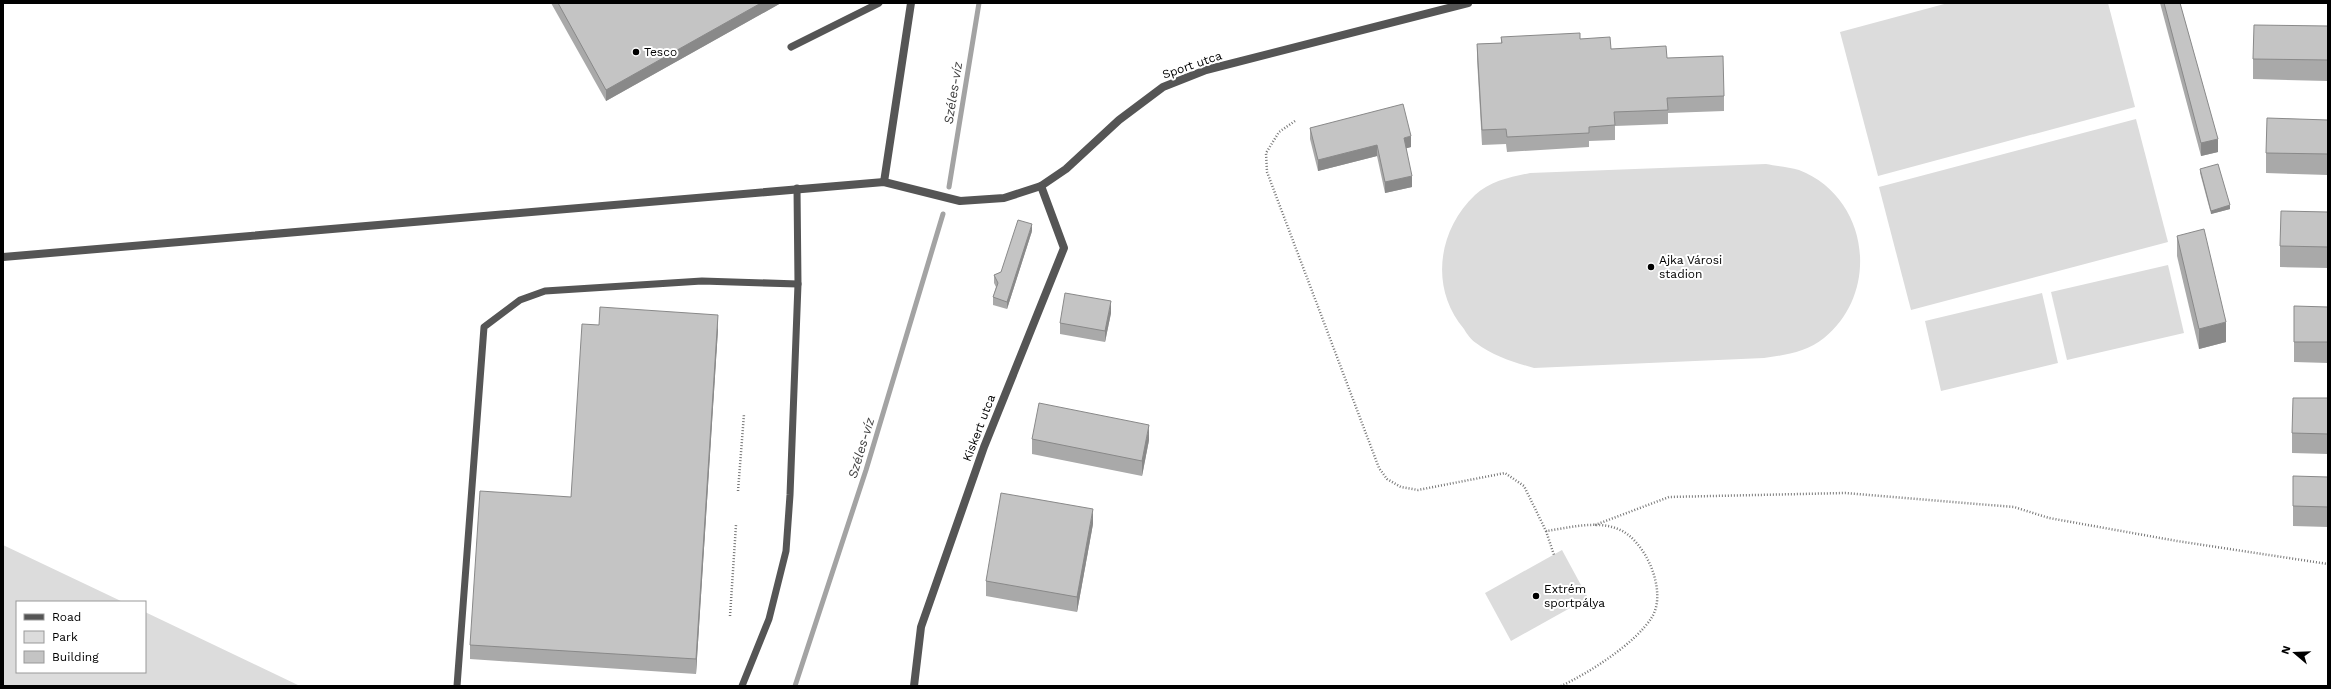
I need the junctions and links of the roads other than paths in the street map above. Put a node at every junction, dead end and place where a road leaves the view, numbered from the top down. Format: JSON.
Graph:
{"nodes":[{"id":1,"x":879,"y":3,"type":"edge"},
{"id":2,"x":911,"y":3,"type":"edge"},
{"id":3,"x":1468,"y":3,"type":"edge"},
{"id":4,"x":791,"y":47,"type":"dead end"},
{"id":5,"x":884,"y":182,"type":"junction"},
{"id":6,"x":1041,"y":186,"type":"junction"},
{"id":7,"x":797,"y":188,"type":"junction"},
{"id":8,"x":3,"y":257,"type":"edge"},
{"id":9,"x":798,"y":284,"type":"junction"},
{"id":10,"x":457,"y":686,"type":"edge"},
{"id":11,"x":742,"y":686,"type":"edge"},
{"id":12,"x":914,"y":686,"type":"edge"}],
"edges":[{"from":1,"to":4,"type":"lane"},
{"from":2,"to":5,"type":"street"},
{"from":3,"to":6,"type":"street","name":"Sport utca"},
{"from":5,"to":6,"type":"street","name":"Sport utca"},
{"from":5,"to":7,"type":"street","name":"Sport utca"},
{"from":6,"to":12,"type":"street","name":"Kiskert utca"},
{"from":7,"to":8,"type":"street","name":"Sport utca"},
{"from":7,"to":9,"type":"lane"},
{"from":9,"to":10,"type":"lane"},
{"from":9,"to":11,"type":"lane"}]}
